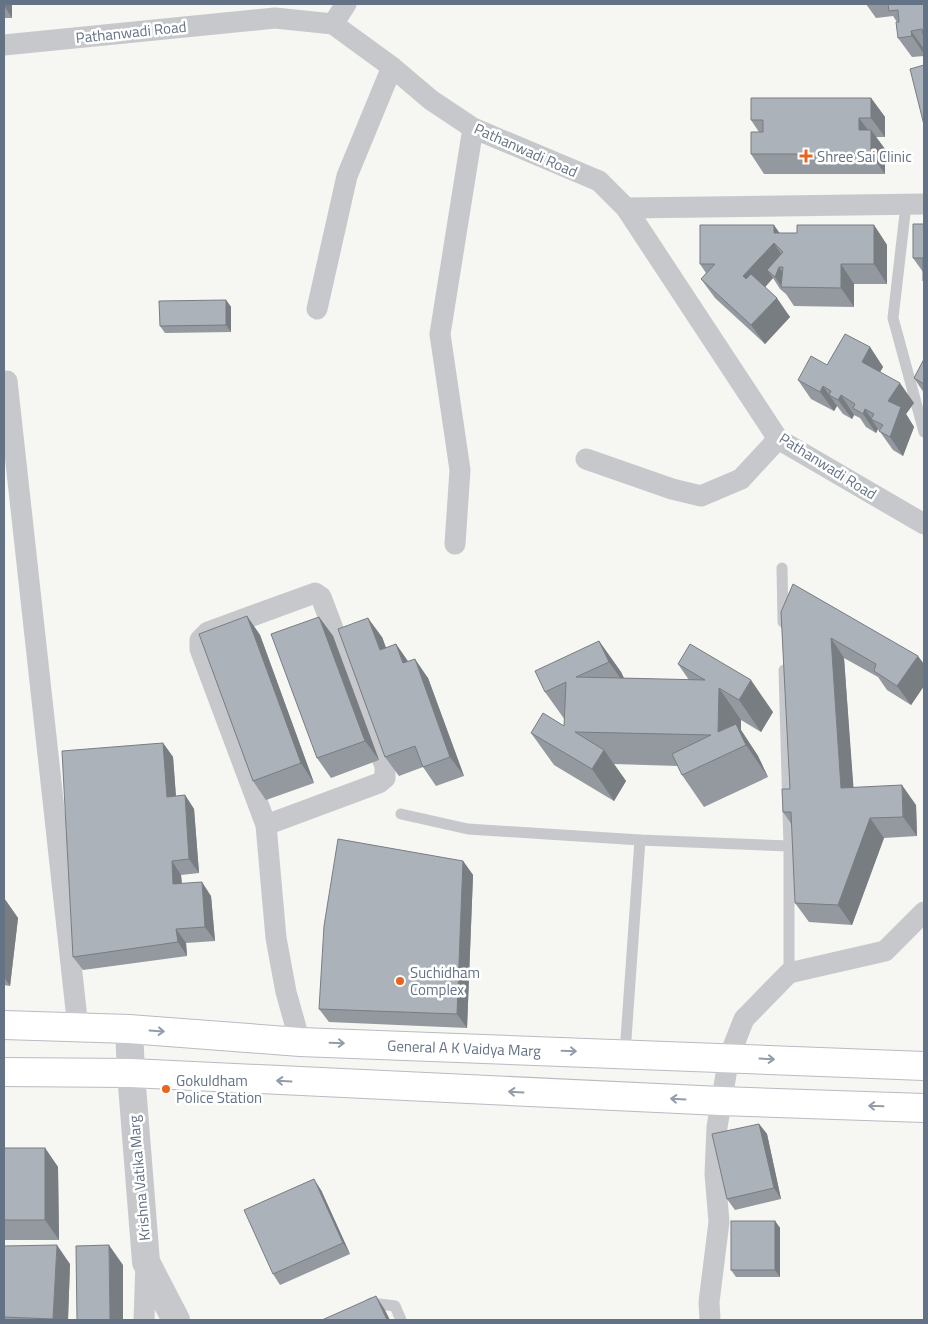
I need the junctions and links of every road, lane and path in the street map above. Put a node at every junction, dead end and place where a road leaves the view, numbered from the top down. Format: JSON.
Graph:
{"nodes":[{"id":1,"x":346,"y":4,"type":"edge"},
{"id":2,"x":333,"y":24,"type":"junction"},
{"id":3,"x":4,"y":45,"type":"edge"},
{"id":4,"x":392,"y":67,"type":"junction"},
{"id":5,"x":473,"y":128,"type":"junction"},
{"id":6,"x":915,"y":205,"type":"edge"},
{"id":7,"x":626,"y":208,"type":"junction"},
{"id":8,"x":317,"y":309,"type":"dead end"},
{"id":9,"x":7,"y":381,"type":"dead end"},
{"id":10,"x":924,"y":432,"type":"edge"},
{"id":11,"x":778,"y":439,"type":"junction"},
{"id":12,"x":586,"y":459,"type":"dead end"},
{"id":13,"x":924,"y":524,"type":"edge"},
{"id":14,"x":455,"y":544,"type":"dead end"},
{"id":15,"x":782,"y":568,"type":"dead end"},
{"id":16,"x":784,"y":637,"type":"edge"},
{"id":17,"x":784,"y":657,"type":"edge"},
{"id":18,"x":401,"y":814,"type":"dead end"},
{"id":19,"x":266,"y":825,"type":"junction"},
{"id":20,"x":640,"y":840,"type":"junction"},
{"id":21,"x":789,"y":846,"type":"junction"},
{"id":22,"x":924,"y":912,"type":"edge"},
{"id":23,"x":789,"y":973,"type":"junction"},
{"id":24,"x":4,"y":1025,"type":"edge"},
{"id":25,"x":78,"y":1028,"type":"junction"},
{"id":26,"x":129,"y":1029,"type":"junction"},
{"id":27,"x":300,"y":1042,"type":"junction"},
{"id":28,"x":625,"y":1054,"type":"junction"},
{"id":29,"x":729,"y":1057,"type":"junction"},
{"id":30,"x":924,"y":1066,"type":"edge"},
{"id":31,"x":4,"y":1072,"type":"edge"},
{"id":32,"x":131,"y":1073,"type":"junction"},
{"id":33,"x":721,"y":1101,"type":"junction"},
{"id":34,"x":924,"y":1108,"type":"edge"},
{"id":35,"x":146,"y":1262,"type":"junction"},
{"id":36,"x":356,"y":1310,"type":"edge"},
{"id":37,"x":144,"y":1320,"type":"edge"},
{"id":38,"x":176,"y":1320,"type":"edge"},
{"id":39,"x":401,"y":1320,"type":"edge"},
{"id":40,"x":710,"y":1320,"type":"edge"}],
"edges":[{"from":1,"to":2,"type":"street"},
{"from":2,"to":3,"type":"street","name":"Pathanwadi Road"},
{"from":2,"to":4,"type":"street","name":"Pathanwadi Road"},
{"from":4,"to":5,"type":"street","name":"Pathanwadi Road"},
{"from":4,"to":8,"type":"street"},
{"from":5,"to":7,"type":"street","name":"Pathanwadi Road"},
{"from":5,"to":14,"type":"street"},
{"from":6,"to":7,"type":"street"},
{"from":6,"to":10,"type":"lane"},
{"from":7,"to":11,"type":"street","name":"Pathanwadi Road"},
{"from":9,"to":25,"type":"street"},
{"from":11,"to":12,"type":"street"},
{"from":11,"to":13,"type":"street","name":"Pathanwadi Road"},
{"from":15,"to":16,"type":"lane"},
{"from":17,"to":21,"type":"lane"},
{"from":18,"to":20,"type":"lane"},
{"from":19,"to":19,"type":"street"},
{"from":19,"to":27,"type":"street"},
{"from":20,"to":21,"type":"lane"},
{"from":20,"to":28,"type":"lane"},
{"from":21,"to":23,"type":"lane"},
{"from":22,"to":23,"type":"street"},
{"from":23,"to":29,"type":"street"},
{"from":24,"to":25,"type":"main road","name":"General A K Vaidya Marg"},
{"from":25,"to":26,"type":"main road","name":"General A K Vaidya Marg"},
{"from":26,"to":27,"type":"main road","name":"General A K Vaidya Marg","one_way":true},
{"from":26,"to":32,"type":"street","name":"Krishna Vatika Marg"},
{"from":27,"to":28,"type":"main road","name":"General A K Vaidya Marg","one_way":true},
{"from":28,"to":29,"type":"main road","name":"General A K Vaidya Marg"},
{"from":29,"to":30,"type":"main road","name":"General A K Vaidya Marg","one_way":true},
{"from":29,"to":33,"type":"street"},
{"from":31,"to":32,"type":"main road"},
{"from":33,"to":32,"type":"main road","one_way":true},
{"from":32,"to":35,"type":"street","name":"Krishna Vatika Marg"},
{"from":34,"to":33,"type":"main road","one_way":true},
{"from":33,"to":40,"type":"street"},
{"from":35,"to":37,"type":"street"},
{"from":35,"to":38,"type":"street","name":"Krishna Vatika Marg"},
{"from":36,"to":39,"type":"lane"}]}
